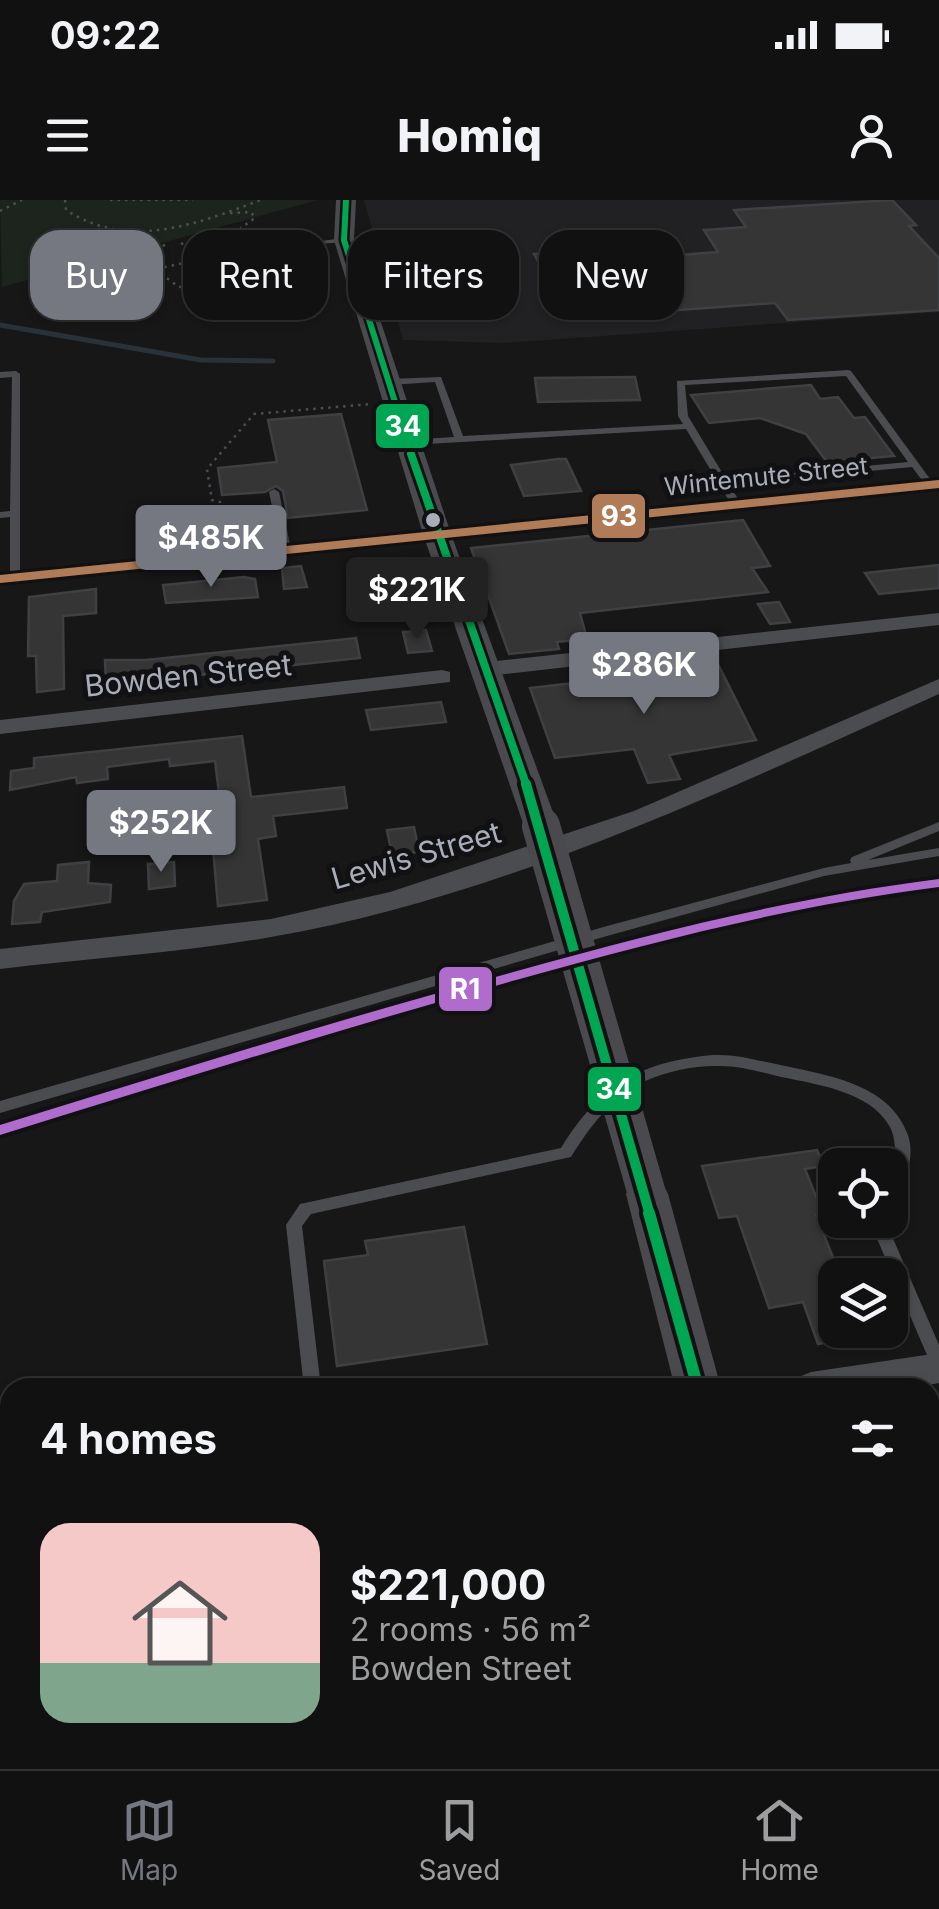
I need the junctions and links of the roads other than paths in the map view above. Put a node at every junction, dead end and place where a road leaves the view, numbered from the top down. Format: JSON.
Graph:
{"nodes":[{"id":1,"x":346,"y":200,"type":"edge"},
{"id":2,"x":328,"y":246,"type":"edge"},
{"id":3,"x":337,"y":249,"type":"junction"},
{"id":4,"x":0,"y":375,"type":"edge"},
{"id":5,"x":393,"y":392,"type":"junction"},
{"id":6,"x":689,"y":426,"type":"junction"},
{"id":7,"x":459,"y":437,"type":"junction"},
{"id":8,"x":408,"y":442,"type":"junction"},
{"id":9,"x":914,"y":464,"type":"junction"},
{"id":10,"x":723,"y":482,"type":"junction"},
{"id":11,"x":934,"y":485,"type":"edge"},
{"id":12,"x":274,"y":492,"type":"dead end"},
{"id":13,"x":736,"y":504,"type":"junction"},
{"id":14,"x":16,"y":514,"type":"junction"},
{"id":15,"x":0,"y":516,"type":"edge"},
{"id":16,"x":438,"y":534,"type":"junction"},
{"id":17,"x":286,"y":549,"type":"junction"},
{"id":18,"x":7,"y":578,"type":"edge"},
{"id":19,"x":939,"y":619,"type":"edge"},
{"id":20,"x":488,"y":669,"type":"junction"},
{"id":21,"x":442,"y":677,"type":"dead end"},
{"id":22,"x":939,"y":686,"type":"edge"},
{"id":23,"x":0,"y":727,"type":"edge"},
{"id":24,"x":939,"y":826,"type":"edge"},
{"id":25,"x":939,"y":852,"type":"edge"},
{"id":26,"x":824,"y":872,"type":"junction"},
{"id":27,"x":0,"y":959,"type":"edge"},
{"id":28,"x":0,"y":1107,"type":"edge"},
{"id":29,"x":906,"y":1148,"type":"edge"},
{"id":30,"x":885,"y":1238,"type":"edge"},
{"id":31,"x":939,"y":1366,"type":"edge"},
{"id":32,"x":313,"y":1378,"type":"edge"},
{"id":33,"x":695,"y":1378,"type":"edge"},
{"id":34,"x":869,"y":1378,"type":"edge"}],
"edges":[{"from":1,"to":3,"type":"main road"},
{"from":2,"to":3,"type":"lane"},
{"from":3,"to":5,"type":"main road"},
{"from":4,"to":14,"type":"lane"},
{"from":5,"to":7,"type":"lane"},
{"from":5,"to":8,"type":"main road"},
{"from":6,"to":7,"type":"lane"},
{"from":6,"to":9,"type":"lane"},
{"from":6,"to":10,"type":"lane"},
{"from":7,"to":8,"type":"lane"},
{"from":8,"to":16,"type":"main road"},
{"from":9,"to":10,"type":"lane"},
{"from":9,"to":11,"type":"lane"},
{"from":10,"to":13,"type":"lane"},
{"from":11,"to":13,"type":"street","name":"Wintemute Street"},
{"from":12,"to":17,"type":"lane"},
{"from":13,"to":16,"type":"street","name":"Wintemute Street"},
{"from":14,"to":15,"type":"lane"},
{"from":14,"to":18,"type":"lane"},
{"from":16,"to":17,"type":"street","name":"Wintemute Street"},
{"from":16,"to":20,"type":"main road"},
{"from":17,"to":18,"type":"street","name":"Wintemute Street"},
{"from":19,"to":20,"type":"street"},
{"from":20,"to":33,"type":"main road","bridge":true},
{"from":21,"to":23,"type":"street","name":"Bowden Street"},
{"from":22,"to":27,"type":"street","name":"Lewis Street"},
{"from":24,"to":26,"type":"lane"},
{"from":25,"to":26,"type":"lane"},
{"from":26,"to":28,"type":"lane"},
{"from":29,"to":32,"type":"lane"},
{"from":30,"to":31,"type":"lane"},
{"from":31,"to":34,"type":"street"}]}
